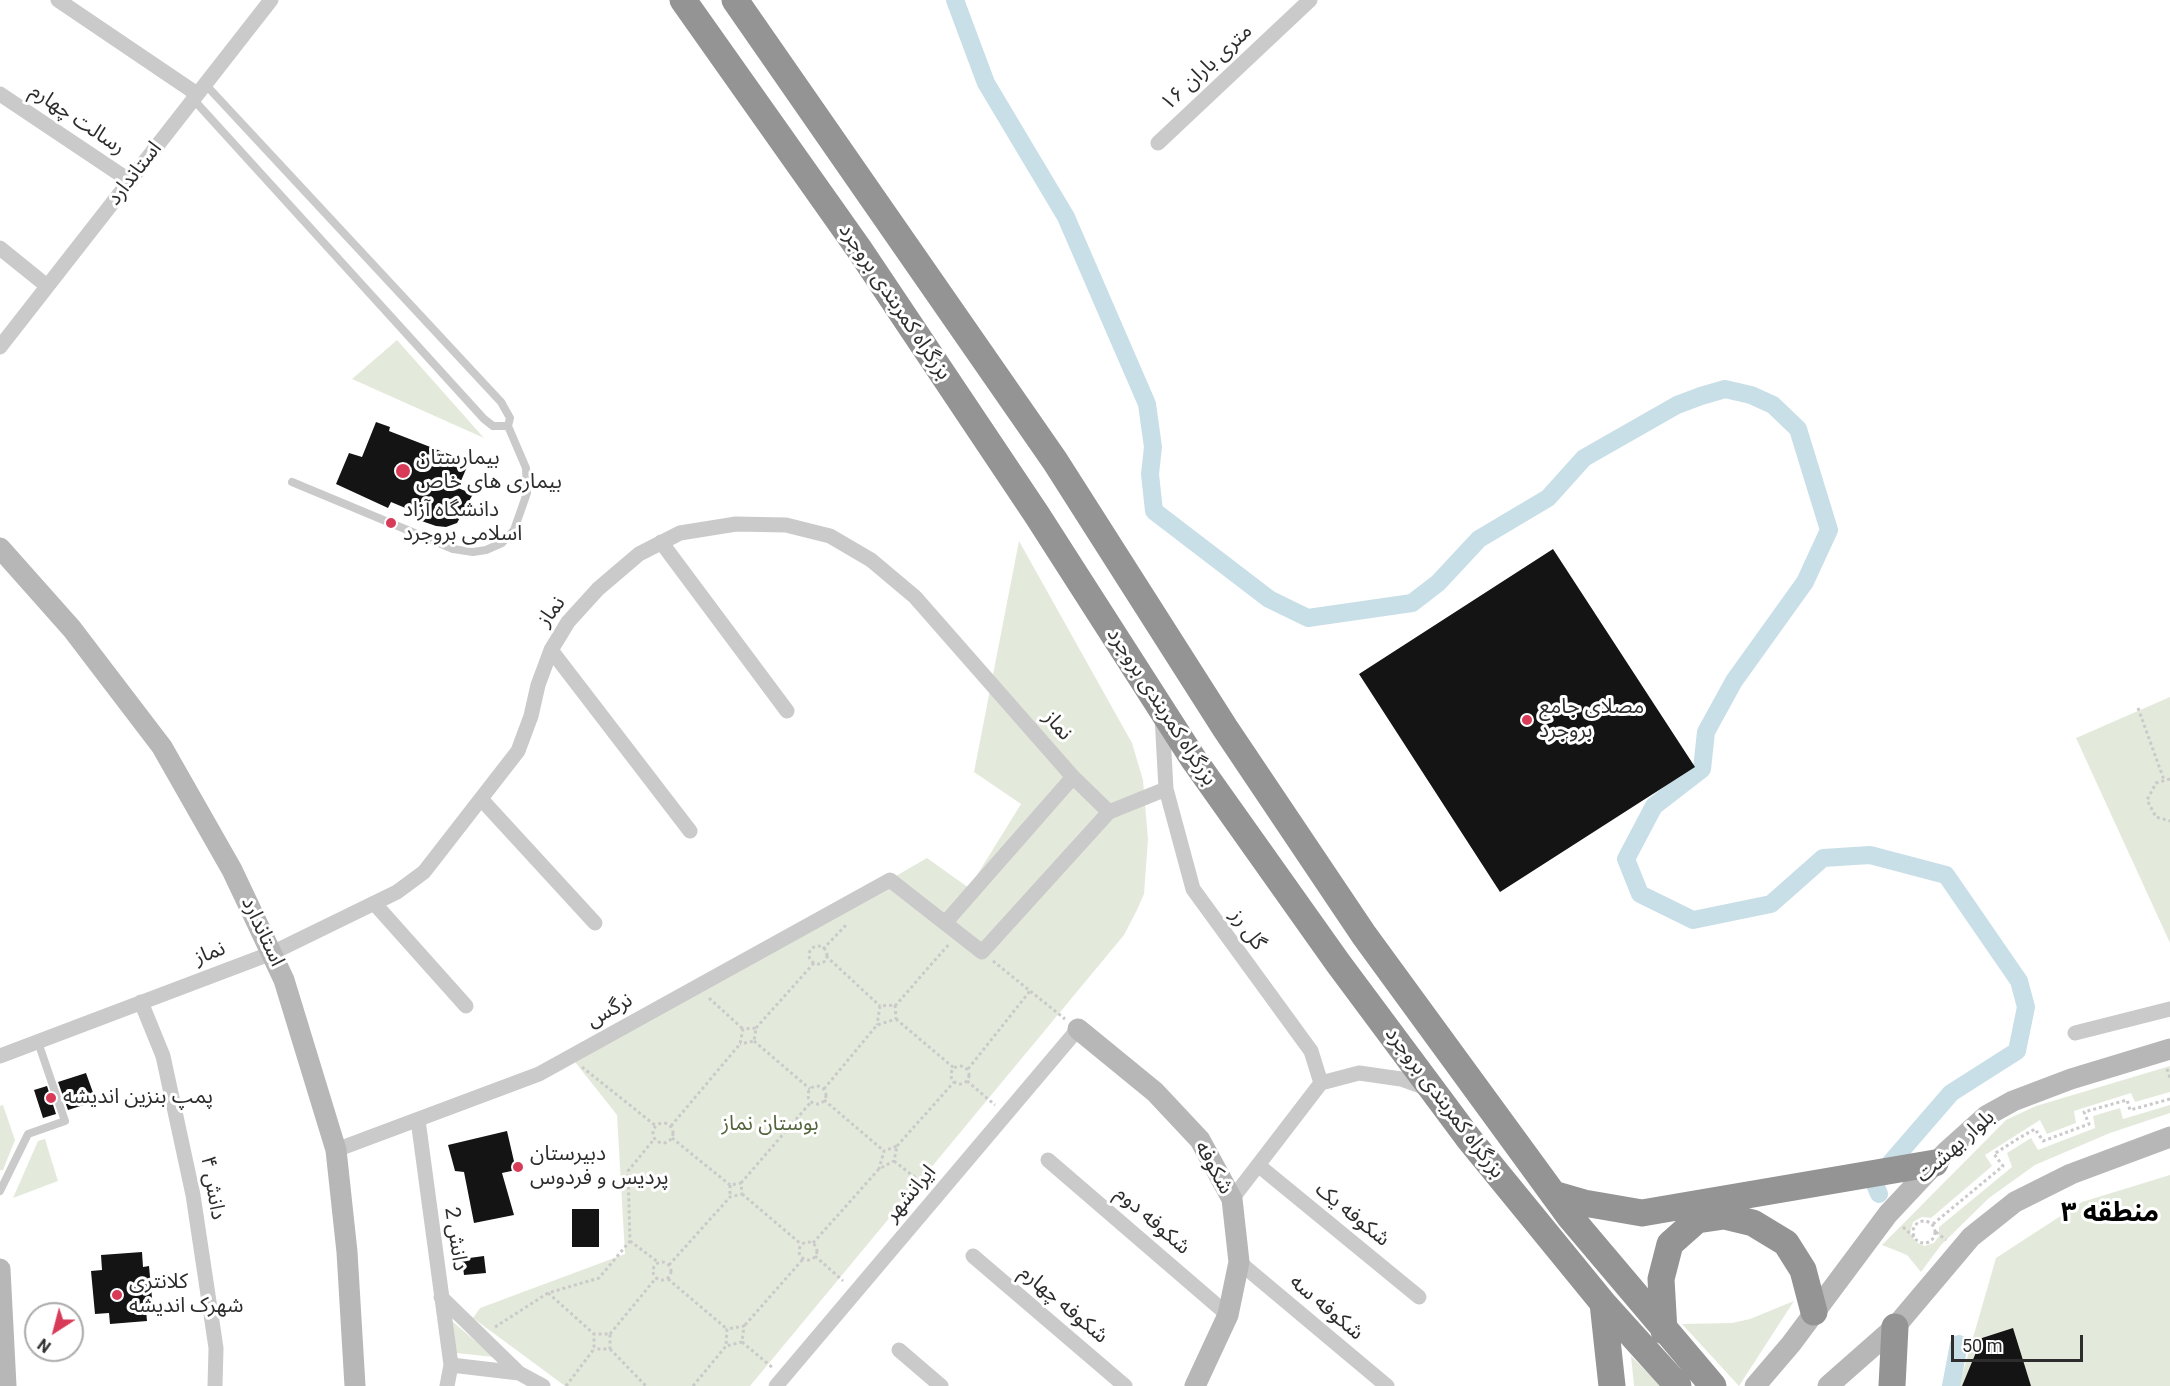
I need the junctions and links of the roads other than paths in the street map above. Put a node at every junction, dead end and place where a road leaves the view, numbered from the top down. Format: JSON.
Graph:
{"nodes":[{"id":1,"x":58,"y":0,"type":"edge"},
{"id":2,"x":271,"y":0,"type":"edge"},
{"id":3,"x":683,"y":0,"type":"edge"},
{"id":4,"x":735,"y":0,"type":"edge"},
{"id":5,"x":1310,"y":0,"type":"edge"},
{"id":6,"x":199,"y":92,"type":"junction"},
{"id":7,"x":0,"y":94,"type":"edge"},
{"id":8,"x":1158,"y":143,"type":"dead end"},
{"id":9,"x":130,"y":181,"type":"junction"},
{"id":10,"x":0,"y":248,"type":"edge"},
{"id":11,"x":47,"y":286,"type":"junction"},
{"id":12,"x":0,"y":347,"type":"edge"},
{"id":13,"x":508,"y":426,"type":"junction"},
{"id":14,"x":292,"y":482,"type":"dead end"},
{"id":15,"x":661,"y":542,"type":"junction"},
{"id":16,"x":0,"y":548,"type":"edge"},
{"id":17,"x":550,"y":650,"type":"junction"},
{"id":18,"x":1161,"y":710,"type":"junction"},
{"id":19,"x":787,"y":711,"type":"dead end"},
{"id":20,"x":1073,"y":777,"type":"junction"},
{"id":21,"x":1166,"y":789,"type":"junction"},
{"id":22,"x":482,"y":800,"type":"junction"},
{"id":23,"x":1109,"y":812,"type":"junction"},
{"id":24,"x":690,"y":831,"type":"dead end"},
{"id":25,"x":374,"y":903,"type":"junction"},
{"id":26,"x":595,"y":923,"type":"dead end"},
{"id":27,"x":945,"y":923,"type":"junction"},
{"id":28,"x":272,"y":953,"type":"junction"},
{"id":29,"x":141,"y":1002,"type":"junction"},
{"id":30,"x":466,"y":1006,"type":"dead end"},
{"id":31,"x":2170,"y":1009,"type":"edge"},
{"id":32,"x":1078,"y":1029,"type":"joint"},
{"id":33,"x":2075,"y":1033,"type":"dead end"},
{"id":34,"x":38,"y":1042,"type":"junction"},
{"id":35,"x":2170,"y":1049,"type":"edge"},
{"id":36,"x":0,"y":1056,"type":"edge"},
{"id":37,"x":1321,"y":1083,"type":"junction"},
{"id":38,"x":1433,"y":1090,"type":"junction"},
{"id":39,"x":418,"y":1119,"type":"junction"},
{"id":40,"x":2170,"y":1137,"type":"edge"},
{"id":41,"x":336,"y":1150,"type":"junction"},
{"id":42,"x":1048,"y":1160,"type":"dead end"},
{"id":43,"x":1935,"y":1163,"type":"junction"},
{"id":44,"x":1258,"y":1165,"type":"junction"},
{"id":45,"x":0,"y":1191,"type":"edge"},
{"id":46,"x":1553,"y":1194,"type":"junction"},
{"id":47,"x":1232,"y":1199,"type":"junction"},
{"id":48,"x":973,"y":1256,"type":"dead end"},
{"id":49,"x":1239,"y":1262,"type":"junction"},
{"id":50,"x":0,"y":1269,"type":"edge"},
{"id":51,"x":441,"y":1297,"type":"junction"},
{"id":52,"x":1419,"y":1297,"type":"dead end"},
{"id":53,"x":1603,"y":1303,"type":"junction"},
{"id":54,"x":1814,"y":1312,"type":"junction"},
{"id":55,"x":1228,"y":1315,"type":"junction"},
{"id":56,"x":1895,"y":1327,"type":"junction"},
{"id":57,"x":1664,"y":1331,"type":"junction"},
{"id":58,"x":899,"y":1350,"type":"dead end"},
{"id":59,"x":451,"y":1365,"type":"junction"},
{"id":60,"x":519,"y":1373,"type":"junction"},
{"id":61,"x":780,"y":1382,"type":"edge"},
{"id":62,"x":6,"y":1386,"type":"edge"},
{"id":63,"x":215,"y":1386,"type":"edge"},
{"id":64,"x":355,"y":1386,"type":"edge"},
{"id":65,"x":447,"y":1386,"type":"edge"},
{"id":66,"x":543,"y":1386,"type":"edge"},
{"id":67,"x":941,"y":1386,"type":"edge"},
{"id":68,"x":1125,"y":1386,"type":"edge"},
{"id":69,"x":1196,"y":1386,"type":"edge"},
{"id":70,"x":1387,"y":1386,"type":"edge"},
{"id":71,"x":1612,"y":1386,"type":"edge"},
{"id":72,"x":1678,"y":1386,"type":"edge"},
{"id":73,"x":1713,"y":1386,"type":"edge"},
{"id":74,"x":1755,"y":1386,"type":"edge"},
{"id":75,"x":1828,"y":1386,"type":"edge"},
{"id":76,"x":1892,"y":1386,"type":"edge"}],
"edges":[{"from":1,"to":6,"type":"street"},
{"from":2,"to":6,"type":"street","name":"استاندارد"},
{"from":3,"to":18,"type":"highway","name":"بزرگراه کمربندی بروجرد"},
{"from":4,"to":46,"type":"highway","name":"بزرگراه کمربندی بروجرد"},
{"from":5,"to":8,"type":"street","name":"۱۶ متری باران"},
{"from":6,"to":9,"type":"street","name":"استاندارد"},
{"from":6,"to":13,"type":"lane"},
{"from":6,"to":13,"type":"lane"},
{"from":7,"to":9,"type":"street","name":"رسالت چهارم"},
{"from":9,"to":11,"type":"street","name":"استاندارد"},
{"from":10,"to":11,"type":"street"},
{"from":11,"to":12,"type":"street","name":"استاندارد"},
{"from":13,"to":14,"type":"lane"},
{"from":15,"to":17,"type":"street","name":"نماز"},
{"from":15,"to":19,"type":"street"},
{"from":15,"to":20,"type":"street","name":"نماز"},
{"from":16,"to":28,"type":"street","name":"استاندارد"},
{"from":17,"to":22,"type":"street","name":"نماز"},
{"from":17,"to":24,"type":"street"},
{"from":18,"to":21,"type":"street","name":"گل رز"},
{"from":18,"to":38,"type":"highway","name":"بزرگراه کمربندی بروجرد"},
{"from":20,"to":23,"type":"street","name":"نماز"},
{"from":20,"to":27,"type":"street"},
{"from":21,"to":23,"type":"street"},
{"from":21,"to":37,"type":"street","name":"گل رز"},
{"from":22,"to":25,"type":"street","name":"نماز"},
{"from":22,"to":26,"type":"street"},
{"from":23,"to":27,"type":"street"},
{"from":25,"to":28,"type":"street","name":"نماز"},
{"from":25,"to":30,"type":"street"},
{"from":27,"to":39,"type":"street","name":"نرگس"},
{"from":28,"to":29,"type":"street","name":"نماز"},
{"from":28,"to":41,"type":"street","name":"استاندارد"},
{"from":29,"to":34,"type":"street","name":"نماز"},
{"from":29,"to":63,"type":"street","name":"دانش ۴"},
{"from":31,"to":33,"type":"street"},
{"from":32,"to":47,"type":"street","name":"شکوفه"},
{"from":32,"to":61,"type":"street","name":"ایرانشهر"},
{"from":34,"to":36,"type":"street","name":"نماز"},
{"from":34,"to":45,"type":"lane"},
{"from":35,"to":43,"type":"street","name":"بلوار بهشت"},
{"from":37,"to":38,"type":"street"},
{"from":37,"to":44,"type":"street"},
{"from":38,"to":53,"type":"highway","name":"بزرگراه کمربندی بروجرد"},
{"from":39,"to":41,"type":"street","name":"نرگس"},
{"from":39,"to":51,"type":"street","name":"دانش 2"},
{"from":40,"to":56,"type":"street"},
{"from":41,"to":64,"type":"street","name":"استاندارد"},
{"from":42,"to":55,"type":"street","name":"شکوفه دوم"},
{"from":43,"to":46,"type":"highway"},
{"from":43,"to":54,"type":"street","name":"بلوار بهشت"},
{"from":44,"to":47,"type":"street"},
{"from":44,"to":52,"type":"street","name":"شکوفه یک"},
{"from":46,"to":57,"type":"highway","name":"بزرگراه کمربندی بروجرد"},
{"from":47,"to":49,"type":"street","name":"شکوفه"},
{"from":48,"to":68,"type":"street","name":"شکوفه چهارم"},
{"from":49,"to":55,"type":"street","name":"شکوفه"},
{"from":49,"to":70,"type":"street","name":"شکوفه سه"},
{"from":50,"to":62,"type":"street"},
{"from":51,"to":59,"type":"street","name":"دانش 2"},
{"from":51,"to":60,"type":"street"},
{"from":53,"to":71,"type":"highway"},
{"from":53,"to":72,"type":"highway","name":"بزرگراه کمربندی بروجرد"},
{"from":54,"to":57,"type":"highway"},
{"from":54,"to":74,"type":"street","name":"بلوار بهشت"},
{"from":55,"to":69,"type":"street","name":"شکوفه"},
{"from":56,"to":75,"type":"street"},
{"from":56,"to":76,"type":"highway"},
{"from":57,"to":73,"type":"highway","name":"بزرگراه کمربندی بروجرد"},
{"from":58,"to":67,"type":"street"},
{"from":59,"to":60,"type":"street"},
{"from":59,"to":65,"type":"street","name":"دانش 2"},
{"from":60,"to":66,"type":"street"}]}
